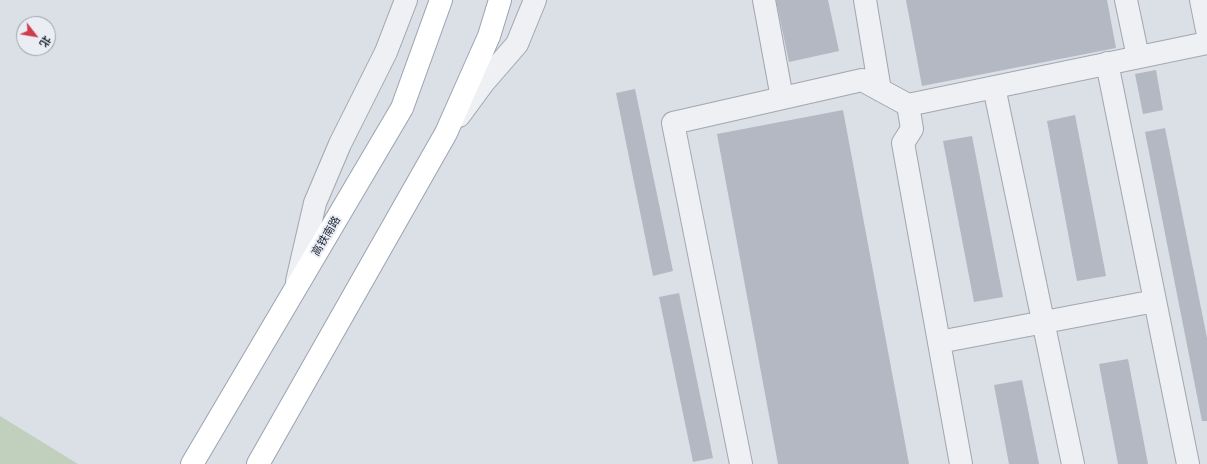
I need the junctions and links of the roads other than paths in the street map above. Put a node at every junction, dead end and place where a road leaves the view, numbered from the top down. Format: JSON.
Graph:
{"nodes":[{"id":1,"x":406,"y":0,"type":"edge"},
{"id":2,"x":441,"y":0,"type":"edge"},
{"id":3,"x":500,"y":0,"type":"edge"},
{"id":4,"x":535,"y":0,"type":"edge"},
{"id":5,"x":764,"y":0,"type":"edge"},
{"id":6,"x":865,"y":0,"type":"edge"},
{"id":7,"x":1126,"y":0,"type":"edge"},
{"id":8,"x":1202,"y":0,"type":"edge"},
{"id":9,"x":1207,"y":30,"type":"edge"},
{"id":10,"x":1207,"y":43,"type":"edge"},
{"id":11,"x":1138,"y":57,"type":"junction"},
{"id":12,"x":1107,"y":64,"type":"junction"},
{"id":13,"x":994,"y":87,"type":"junction"},
{"id":14,"x":880,"y":90,"type":"junction"},
{"id":15,"x":782,"y":98,"type":"junction"},
{"id":16,"x":908,"y":105,"type":"junction"},
{"id":17,"x":446,"y":133,"type":"junction"},
{"id":18,"x":296,"y":286,"type":"junction"},
{"id":19,"x":1155,"y":301,"type":"junction"},
{"id":20,"x":1044,"y":323,"type":"junction"},
{"id":21,"x":939,"y":342,"type":"junction"},
{"id":22,"x":192,"y":464,"type":"edge"},
{"id":23,"x":258,"y":464,"type":"edge"},
{"id":24,"x":741,"y":464,"type":"edge"},
{"id":25,"x":961,"y":464,"type":"edge"},
{"id":26,"x":1074,"y":464,"type":"edge"},
{"id":27,"x":1188,"y":464,"type":"edge"}],
"edges":[{"from":1,"to":18,"type":"street"},
{"from":2,"to":18,"type":"main road","name":"高铁南路"},
{"from":3,"to":17,"type":"main road"},
{"from":4,"to":17,"type":"street"},
{"from":5,"to":15,"type":"street"},
{"from":6,"to":14,"type":"street"},
{"from":7,"to":11,"type":"street"},
{"from":8,"to":9,"type":"street"},
{"from":10,"to":11,"type":"street"},
{"from":11,"to":12,"type":"street"},
{"from":12,"to":13,"type":"street"},
{"from":12,"to":19,"type":"street"},
{"from":13,"to":16,"type":"street"},
{"from":13,"to":20,"type":"street"},
{"from":14,"to":15,"type":"street"},
{"from":14,"to":16,"type":"street"},
{"from":15,"to":24,"type":"street"},
{"from":16,"to":21,"type":"street"},
{"from":17,"to":23,"type":"main road"},
{"from":18,"to":22,"type":"main road","name":"高铁南路"},
{"from":19,"to":20,"type":"street"},
{"from":19,"to":27,"type":"street"},
{"from":20,"to":21,"type":"street"},
{"from":20,"to":26,"type":"street"},
{"from":21,"to":25,"type":"street"}]}
